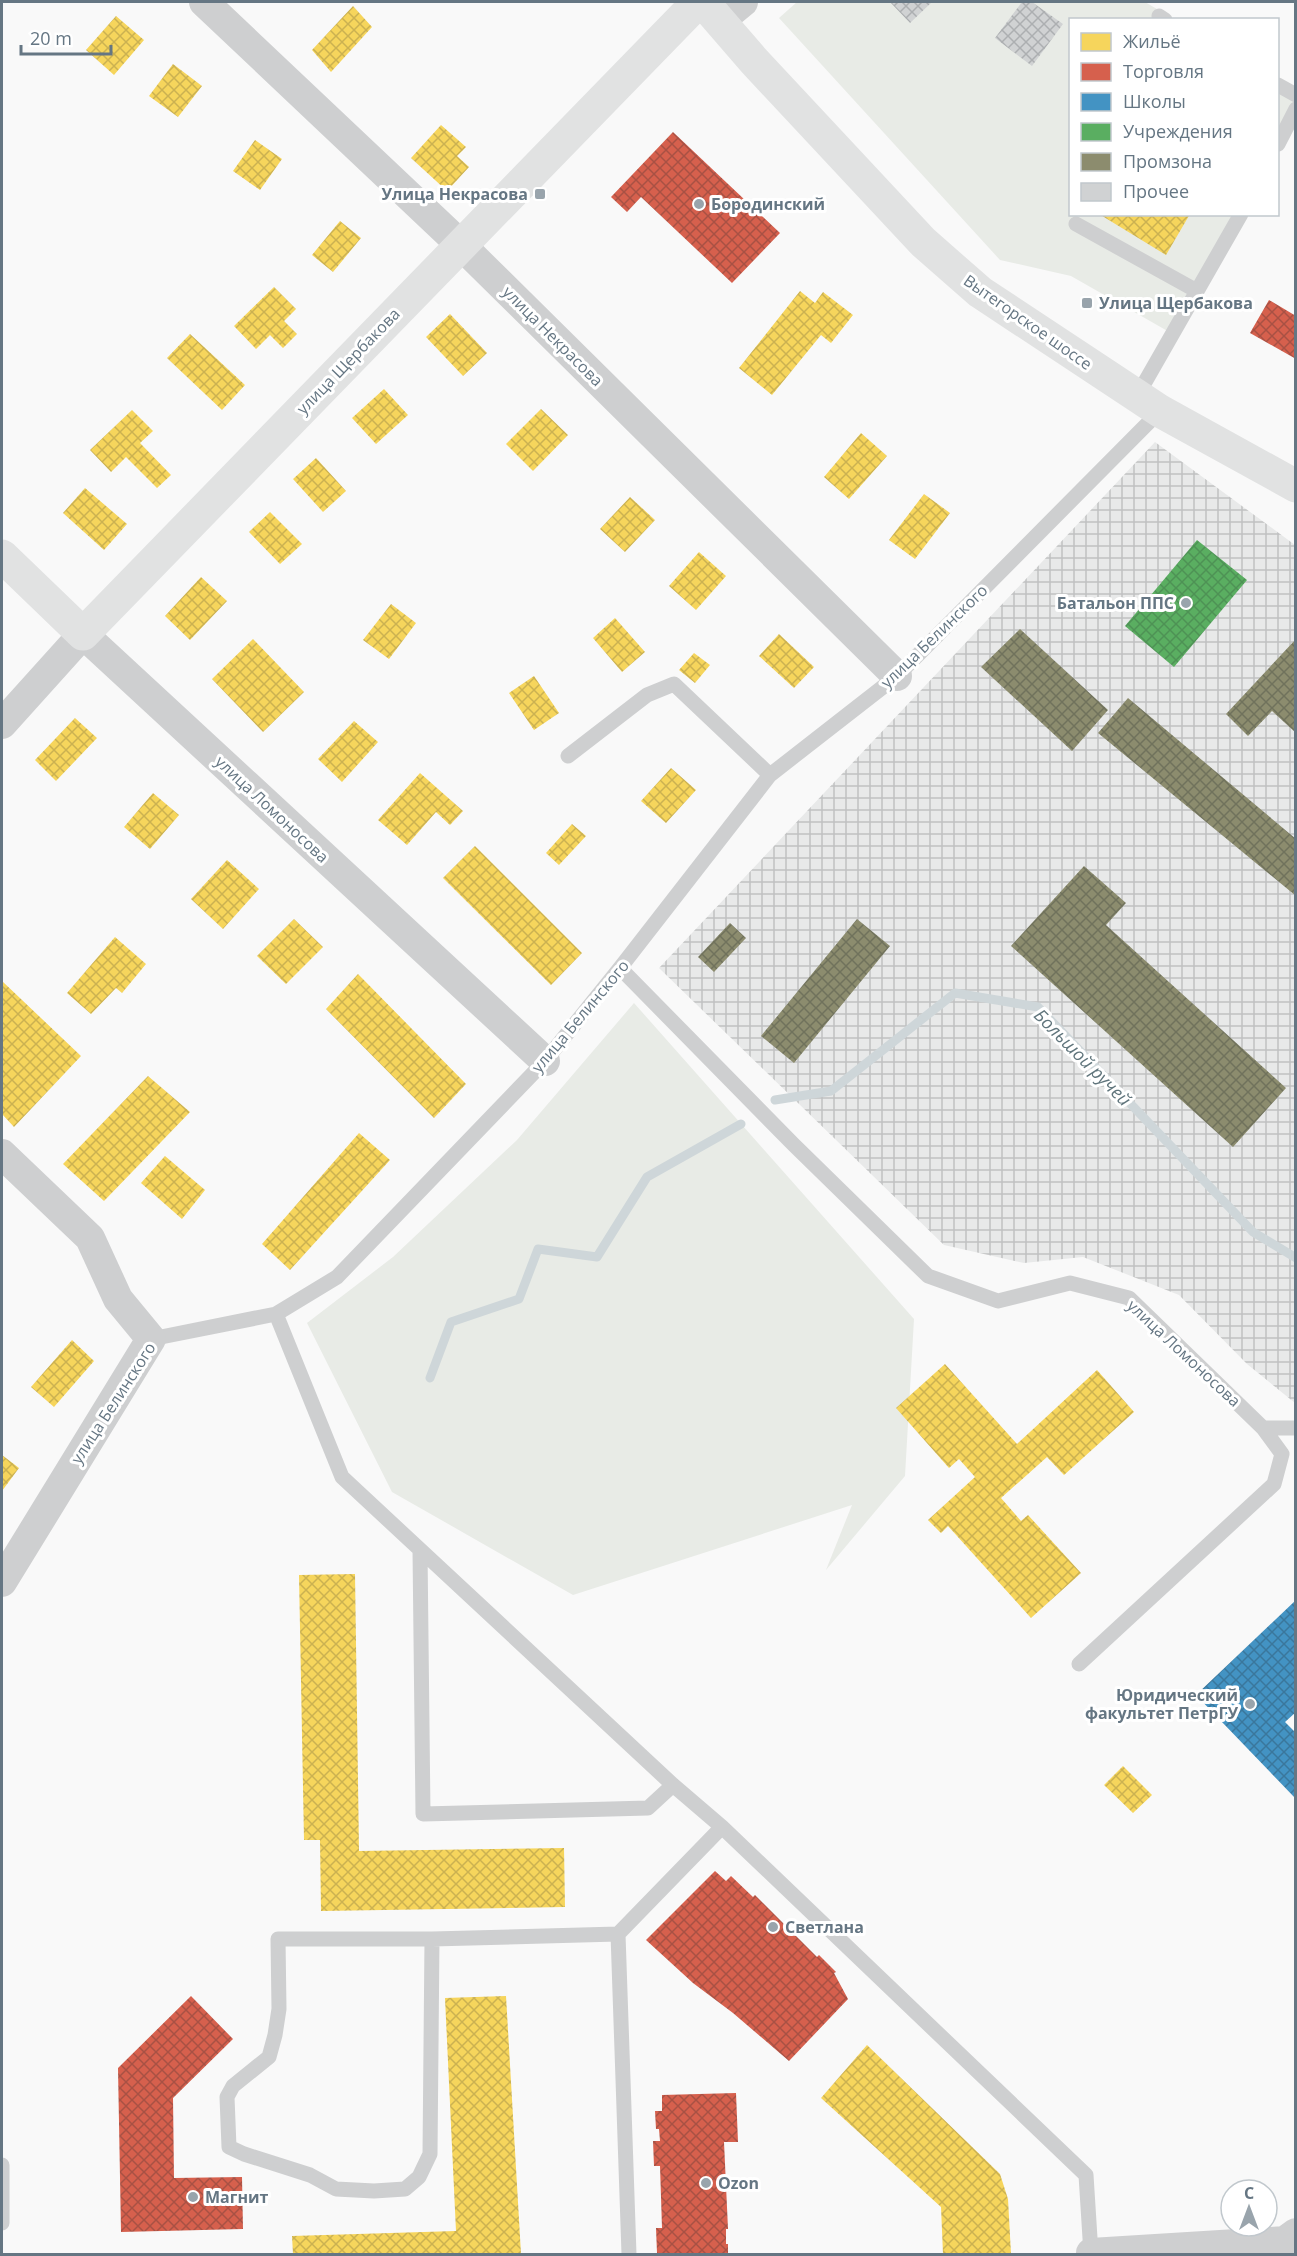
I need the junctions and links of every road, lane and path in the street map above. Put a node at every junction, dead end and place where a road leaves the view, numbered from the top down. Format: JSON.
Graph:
{"nodes":[{"id":1,"x":204,"y":2,"type":"edge"},
{"id":2,"x":716,"y":6,"type":"edge"},
{"id":3,"x":1279,"y":86,"type":"edge"},
{"id":4,"x":1296,"y":95,"type":"edge"},
{"id":5,"x":1296,"y":109,"type":"edge"},
{"id":6,"x":1279,"y":142,"type":"edge"},
{"id":7,"x":1240,"y":216,"type":"edge"},
{"id":8,"x":1076,"y":224,"type":"dead end"},
{"id":9,"x":461,"y":245,"type":"junction"},
{"id":10,"x":1197,"y":291,"type":"junction"},
{"id":11,"x":1148,"y":403,"type":"junction"},
{"id":12,"x":1296,"y":486,"type":"edge"},
{"id":13,"x":2,"y":556,"type":"edge"},
{"id":14,"x":83,"y":634,"type":"junction"},
{"id":15,"x":897,"y":676,"type":"junction"},
{"id":16,"x":2,"y":724,"type":"edge"},
{"id":17,"x":568,"y":756,"type":"dead end"},
{"id":18,"x":770,"y":775,"type":"junction"},
{"id":19,"x":620,"y":968,"type":"junction"},
{"id":20,"x":544,"y":1061,"type":"junction"},
{"id":21,"x":2,"y":1154,"type":"edge"},
{"id":22,"x":276,"y":1314,"type":"junction"},
{"id":23,"x":151,"y":1339,"type":"junction"},
{"id":24,"x":1263,"y":1428,"type":"junction"},
{"id":25,"x":1296,"y":1428,"type":"edge"},
{"id":26,"x":420,"y":1550,"type":"junction"},
{"id":27,"x":2,"y":1580,"type":"edge"},
{"id":28,"x":1079,"y":1664,"type":"dead end"},
{"id":29,"x":672,"y":1785,"type":"junction"},
{"id":30,"x":722,"y":1827,"type":"junction"},
{"id":31,"x":618,"y":1934,"type":"junction"},
{"id":32,"x":432,"y":1939,"type":"junction"},
{"id":33,"x":2,"y":2165,"type":"edge"},
{"id":34,"x":2,"y":2223,"type":"edge"},
{"id":35,"x":1296,"y":2233,"type":"edge"},
{"id":36,"x":629,"y":2254,"type":"edge"},
{"id":37,"x":1091,"y":2254,"type":"edge"}],
"edges":[{"from":1,"to":9,"type":"street","name":"улица Некрасова"},
{"from":2,"to":9,"type":"street","name":"улица Щербакова"},
{"from":2,"to":11,"type":"street","name":"Вытегорское шоссе"},
{"from":3,"to":4,"type":"lane"},
{"from":5,"to":6,"type":"lane"},
{"from":7,"to":10,"type":"lane","name":"улица Белинского"},
{"from":8,"to":10,"type":"lane"},
{"from":9,"to":14,"type":"street","name":"улица Щербакова"},
{"from":9,"to":15,"type":"street","name":"улица Некрасова"},
{"from":10,"to":11,"type":"lane","name":"улица Белинского"},
{"from":11,"to":12,"type":"street","name":"Вытегорское шоссе"},
{"from":11,"to":15,"type":"lane","name":"улица Белинского"},
{"from":13,"to":14,"type":"street","name":"улица Ломоносова"},
{"from":14,"to":16,"type":"street","name":"улица Щербакова"},
{"from":14,"to":20,"type":"street","name":"улица Ломоносова"},
{"from":15,"to":18,"type":"lane","name":"улица Белинского"},
{"from":17,"to":18,"type":"lane"},
{"from":18,"to":19,"type":"lane","name":"улица Белинского"},
{"from":19,"to":20,"type":"lane","name":"улица Белинского"},
{"from":19,"to":24,"type":"lane","name":"улица Ломоносова"},
{"from":20,"to":22,"type":"lane","name":"улица Белинского"},
{"from":21,"to":23,"type":"street"},
{"from":22,"to":23,"type":"lane","name":"улица Белинского"},
{"from":22,"to":26,"type":"lane"},
{"from":23,"to":27,"type":"street","name":"улица Белинского"},
{"from":24,"to":25,"type":"lane"},
{"from":24,"to":28,"type":"lane","name":"улица Ломоносова"},
{"from":26,"to":29,"type":"lane"},
{"from":26,"to":29,"type":"lane"},
{"from":29,"to":30,"type":"lane"},
{"from":30,"to":31,"type":"lane"},
{"from":30,"to":37,"type":"lane"},
{"from":31,"to":32,"type":"lane"},
{"from":31,"to":36,"type":"lane"},
{"from":32,"to":32,"type":"lane"},
{"from":33,"to":34,"type":"lane"},
{"from":35,"to":37,"type":"street"}]}
